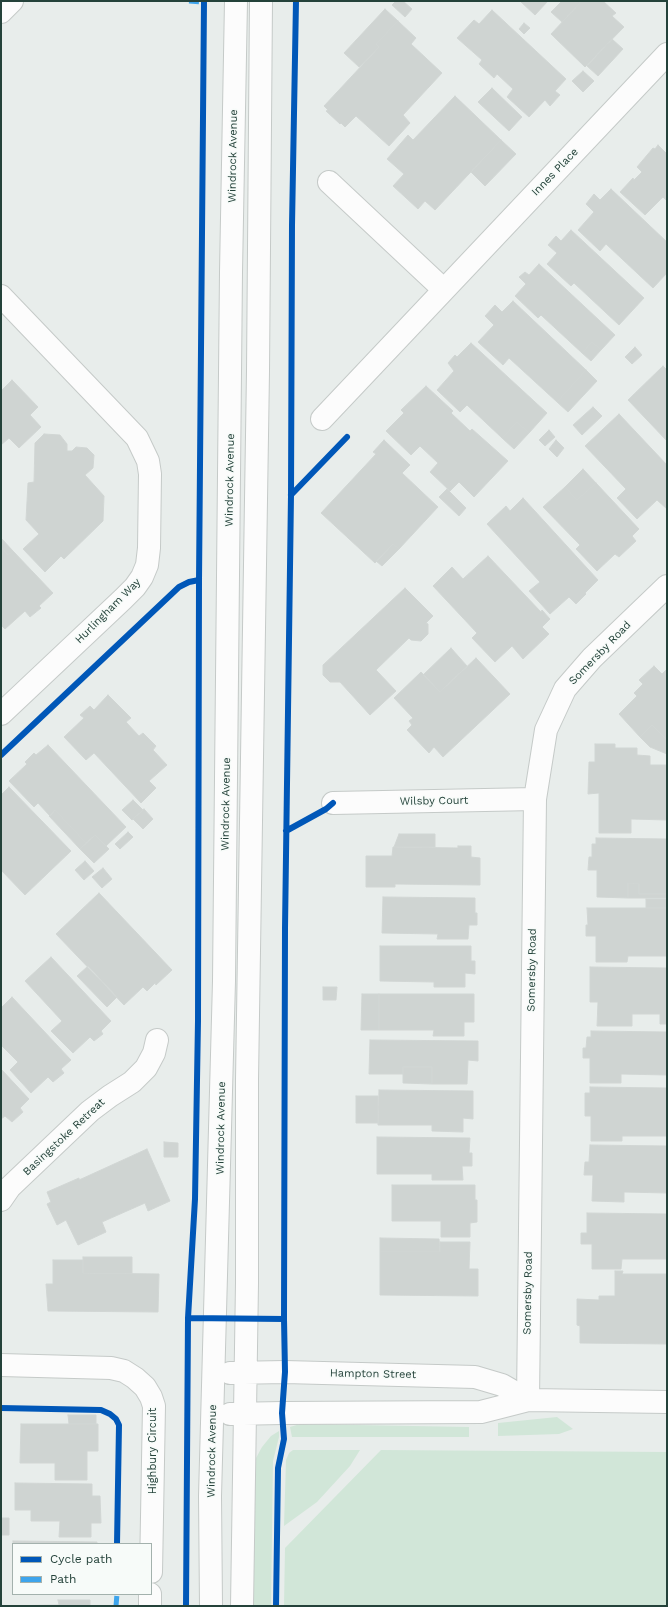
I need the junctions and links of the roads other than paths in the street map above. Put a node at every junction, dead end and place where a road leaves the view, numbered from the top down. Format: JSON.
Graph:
{"nodes":[{"id":1,"x":12,"y":1,"type":"edge"},
{"id":2,"x":236,"y":1,"type":"edge"},
{"id":3,"x":261,"y":1,"type":"edge"},
{"id":4,"x":1,"y":12,"type":"edge"},
{"id":5,"x":667,"y":54,"type":"edge"},
{"id":6,"x":329,"y":182,"type":"dead end"},
{"id":7,"x":443,"y":289,"type":"junction"},
{"id":8,"x":1,"y":296,"type":"edge"},
{"id":9,"x":322,"y":419,"type":"dead end"},
{"id":10,"x":667,"y":586,"type":"edge"},
{"id":11,"x":1,"y":714,"type":"edge"},
{"id":12,"x":535,"y":800,"type":"junction"},
{"id":13,"x":333,"y":802,"type":"dead end"},
{"id":14,"x":157,"y":1040,"type":"dead end"},
{"id":15,"x":1,"y":1200,"type":"edge"},
{"id":16,"x":1,"y":1365,"type":"edge"},
{"id":17,"x":214,"y":1373,"type":"junction"},
{"id":18,"x":245,"y":1373,"type":"junction"},
{"id":19,"x":528,"y":1400,"type":"junction"},
{"id":20,"x":667,"y":1402,"type":"edge"},
{"id":21,"x":244,"y":1414,"type":"junction"},
{"id":22,"x":213,"y":1415,"type":"junction"},
{"id":23,"x":152,"y":1543,"type":"edge"},
{"id":24,"x":150,"y":1595,"type":"edge"},
{"id":25,"x":150,"y":1606,"type":"edge"},
{"id":26,"x":211,"y":1606,"type":"edge"},
{"id":27,"x":242,"y":1606,"type":"edge"}],
"edges":[{"from":1,"to":4,"type":"street"},
{"from":2,"to":17,"type":"street","name":"Windrock Avenue"},
{"from":3,"to":18,"type":"street"},
{"from":5,"to":7,"type":"street","name":"Innes Place"},
{"from":6,"to":7,"type":"street"},
{"from":7,"to":9,"type":"street","name":"Innes Place"},
{"from":8,"to":11,"type":"street","name":"Hurlingham Way"},
{"from":10,"to":12,"type":"street","name":"Somersby Road"},
{"from":12,"to":13,"type":"street","name":"Wilsby Court"},
{"from":12,"to":19,"type":"street","name":"Somersby Road"},
{"from":14,"to":15,"type":"street","name":"Basingstoke Retreat"},
{"from":16,"to":23,"type":"street","name":"Highbury Circuit"},
{"from":17,"to":18,"type":"street","name":"Hampton Street"},
{"from":17,"to":22,"type":"street","name":"Windrock Avenue"},
{"from":18,"to":19,"type":"street","name":"Hampton Street"},
{"from":18,"to":21,"type":"street"},
{"from":19,"to":20,"type":"street","name":"Hampton Street"},
{"from":19,"to":21,"type":"street","name":"Hampton Street"},
{"from":21,"to":22,"type":"street","name":"Hampton Street"},
{"from":21,"to":27,"type":"street"},
{"from":22,"to":26,"type":"street","name":"Windrock Avenue"},
{"from":24,"to":25,"type":"street"}]}
